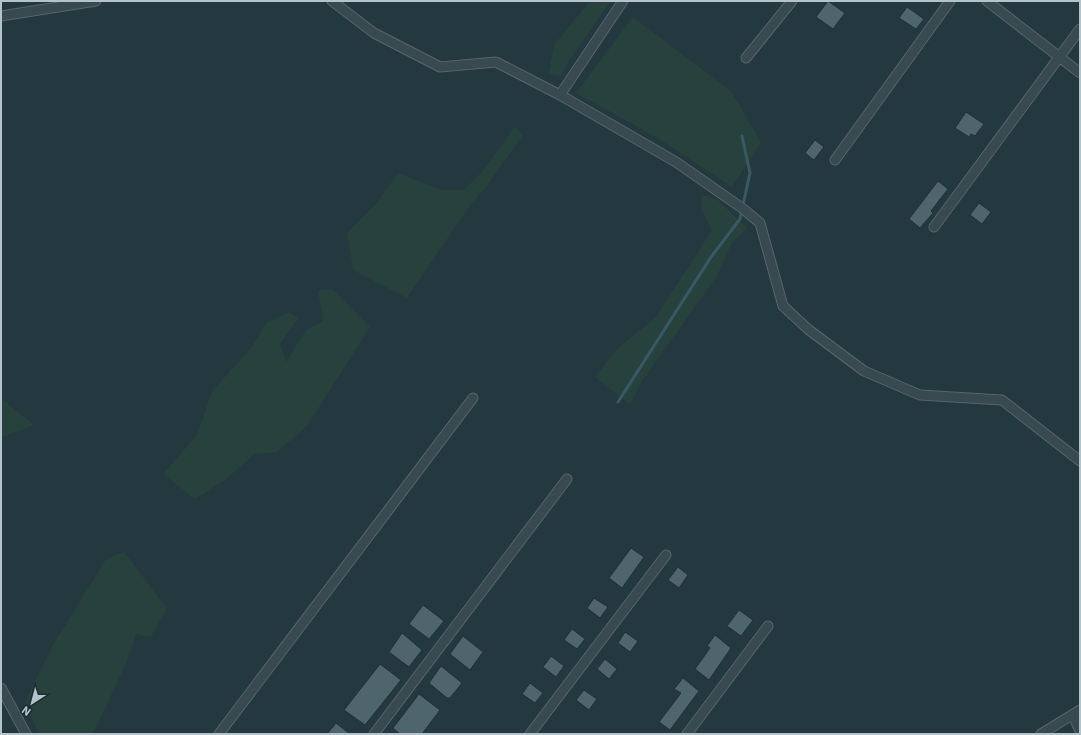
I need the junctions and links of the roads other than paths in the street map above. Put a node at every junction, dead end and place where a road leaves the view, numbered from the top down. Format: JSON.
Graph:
{"nodes":[{"id":1,"x":96,"y":1,"type":"edge"},
{"id":2,"x":332,"y":1,"type":"edge"},
{"id":3,"x":623,"y":1,"type":"edge"},
{"id":4,"x":792,"y":1,"type":"edge"},
{"id":5,"x":950,"y":1,"type":"edge"},
{"id":6,"x":987,"y":1,"type":"edge"},
{"id":7,"x":1,"y":16,"type":"edge"},
{"id":8,"x":1080,"y":29,"type":"edge"},
{"id":9,"x":1060,"y":57,"type":"junction"},
{"id":10,"x":746,"y":58,"type":"dead end"},
{"id":11,"x":1080,"y":73,"type":"edge"},
{"id":12,"x":560,"y":95,"type":"junction"},
{"id":13,"x":835,"y":160,"type":"dead end"},
{"id":14,"x":934,"y":226,"type":"dead end"},
{"id":15,"x":473,"y":398,"type":"dead end"},
{"id":16,"x":1080,"y":461,"type":"edge"},
{"id":17,"x":567,"y":479,"type":"dead end"},
{"id":18,"x":666,"y":554,"type":"dead end"},
{"id":19,"x":768,"y":626,"type":"dead end"},
{"id":20,"x":1,"y":688,"type":"edge"},
{"id":21,"x":1076,"y":712,"type":"edge"},
{"id":22,"x":1080,"y":730,"type":"edge"},
{"id":23,"x":26,"y":734,"type":"edge"},
{"id":24,"x":219,"y":734,"type":"edge"},
{"id":25,"x":374,"y":734,"type":"edge"},
{"id":26,"x":530,"y":734,"type":"edge"},
{"id":27,"x":687,"y":734,"type":"edge"},
{"id":28,"x":1041,"y":734,"type":"edge"}],
"edges":[{"from":1,"to":7,"type":"street"},
{"from":2,"to":12,"type":"street"},
{"from":3,"to":12,"type":"street"},
{"from":4,"to":10,"type":"street"},
{"from":5,"to":13,"type":"street"},
{"from":6,"to":9,"type":"street"},
{"from":8,"to":9,"type":"street"},
{"from":9,"to":11,"type":"street"},
{"from":9,"to":14,"type":"street"},
{"from":12,"to":16,"type":"street"},
{"from":15,"to":24,"type":"street"},
{"from":17,"to":25,"type":"street"},
{"from":18,"to":26,"type":"street"},
{"from":19,"to":27,"type":"street"},
{"from":20,"to":23,"type":"street"},
{"from":21,"to":22,"type":"street"},
{"from":21,"to":28,"type":"street"}]}
